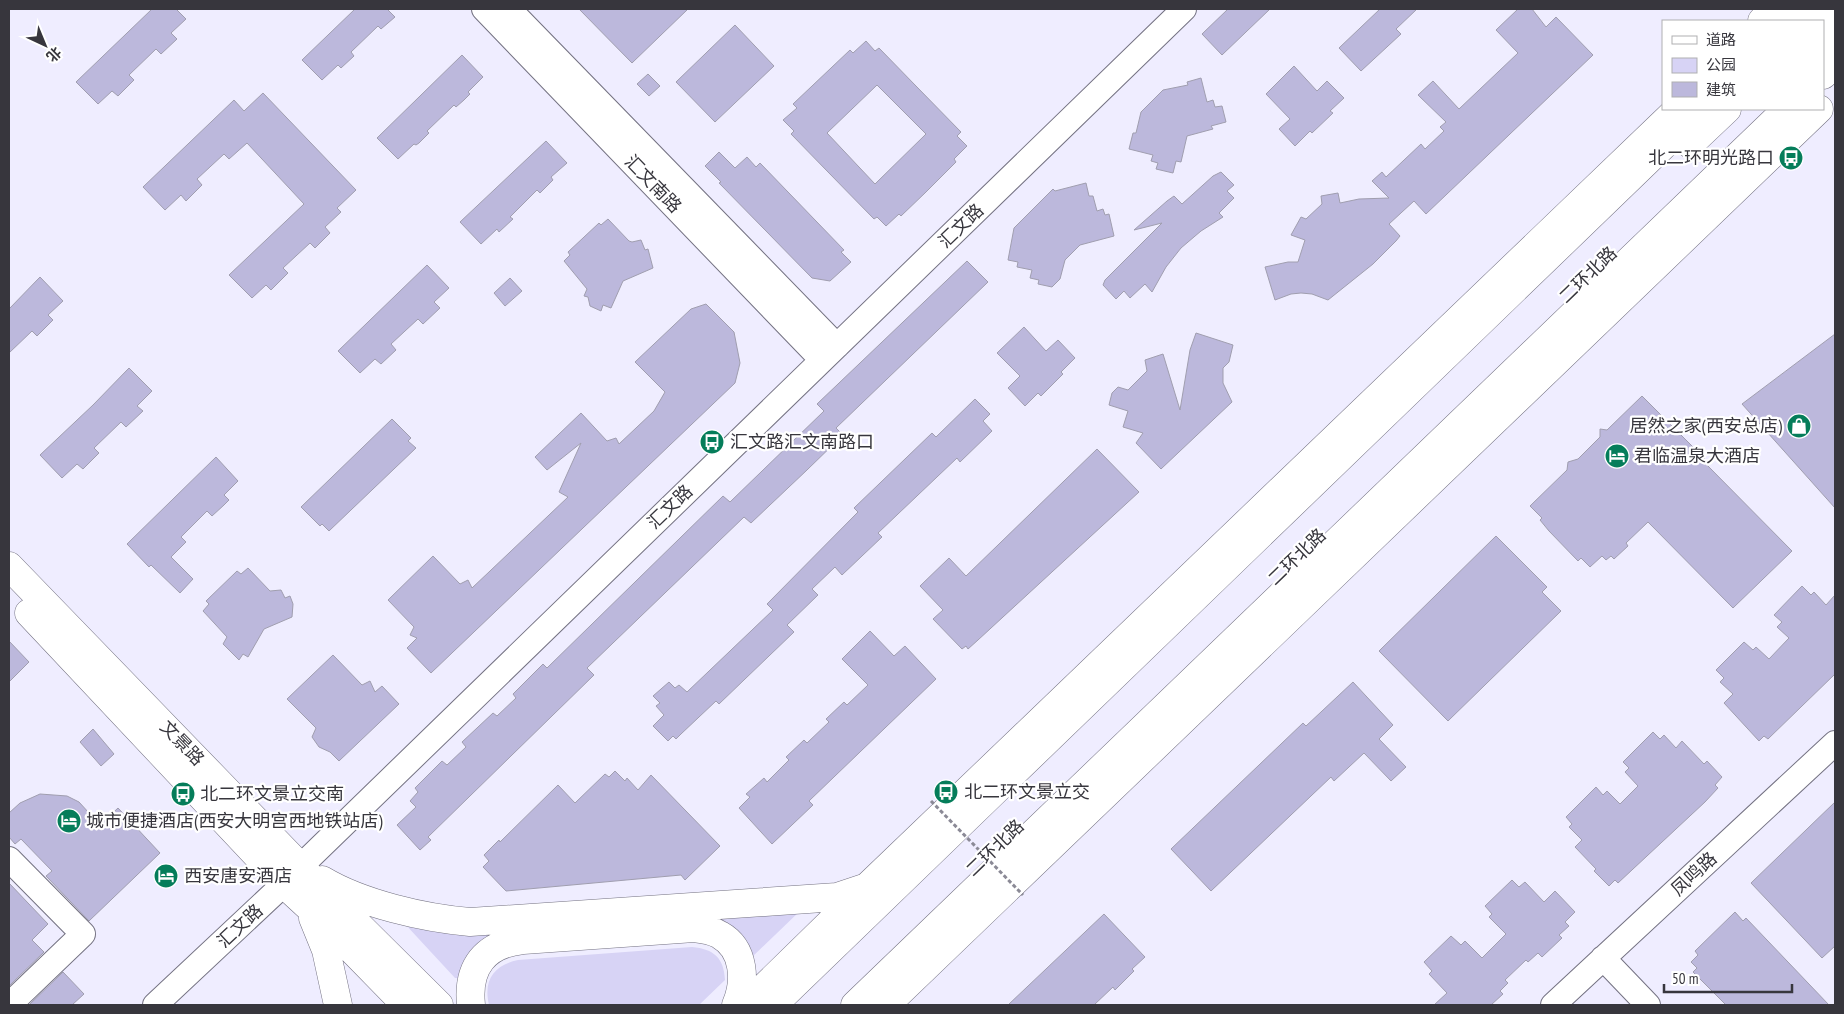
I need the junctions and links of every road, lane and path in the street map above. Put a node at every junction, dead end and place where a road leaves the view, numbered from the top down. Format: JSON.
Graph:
{"nodes":[{"id":1,"x":484,"y":9,"type":"edge"},
{"id":2,"x":510,"y":9,"type":"edge"},
{"id":3,"x":1184,"y":9,"type":"edge"},
{"id":4,"x":1772,"y":9,"type":"edge"},
{"id":5,"x":1802,"y":9,"type":"edge"},
{"id":6,"x":1831,"y":9,"type":"edge"},
{"id":7,"x":1763,"y":20,"type":"edge"},
{"id":8,"x":1791,"y":20,"type":"edge"},
{"id":9,"x":1819,"y":20,"type":"edge"},
{"id":10,"x":1835,"y":38,"type":"edge"},
{"id":11,"x":1824,"y":49,"type":"edge"},
{"id":12,"x":1835,"y":64,"type":"edge"},
{"id":13,"x":1824,"y":74,"type":"edge"},
{"id":14,"x":1835,"y":93,"type":"edge"},
{"id":15,"x":1824,"y":104,"type":"edge"},
{"id":16,"x":1677,"y":110,"type":"edge"},
{"id":17,"x":1700,"y":110,"type":"edge"},
{"id":18,"x":1726,"y":110,"type":"edge"},
{"id":19,"x":1761,"y":110,"type":"edge"},
{"id":20,"x":1785,"y":110,"type":"edge"},
{"id":21,"x":1818,"y":110,"type":"edge"},
{"id":22,"x":1579,"y":226,"type":"junction"},
{"id":23,"x":1539,"y":306,"type":"junction"},
{"id":24,"x":829,"y":353,"type":"junction"},
{"id":25,"x":1506,"y":380,"type":"junction"},
{"id":26,"x":1465,"y":418,"type":"junction"},
{"id":27,"x":1402,"y":455,"type":"junction"},
{"id":28,"x":1300,"y":520,"type":"junction"},
{"id":29,"x":9,"y":566,"type":"edge"},
{"id":30,"x":1213,"y":580,"type":"junction"},
{"id":31,"x":9,"y":592,"type":"edge"},
{"id":32,"x":1835,"y":742,"type":"edge"},
{"id":33,"x":931,"y":801,"type":"dead end"},
{"id":34,"x":935,"y":850,"type":"junction"},
{"id":35,"x":9,"y":860,"type":"edge"},
{"id":36,"x":297,"y":874,"type":"junction"},
{"id":37,"x":868,"y":886,"type":"junction"},
{"id":38,"x":980,"y":886,"type":"junction"},
{"id":39,"x":1023,"y":895,"type":"dead end"},
{"id":40,"x":307,"y":905,"type":"junction"},
{"id":41,"x":1603,"y":958,"type":"junction"},
{"id":42,"x":923,"y":969,"type":"junction"},
{"id":43,"x":9,"y":1005,"type":"edge"},
{"id":44,"x":156,"y":1005,"type":"edge"},
{"id":45,"x":338,"y":1005,"type":"edge"},
{"id":46,"x":406,"y":1005,"type":"edge"},
{"id":47,"x":438,"y":1005,"type":"edge"},
{"id":48,"x":470,"y":1005,"type":"edge"},
{"id":49,"x":736,"y":1005,"type":"edge"},
{"id":50,"x":746,"y":1005,"type":"edge"},
{"id":51,"x":773,"y":1005,"type":"edge"},
{"id":52,"x":800,"y":1005,"type":"edge"},
{"id":53,"x":832,"y":1005,"type":"edge"},
{"id":54,"x":855,"y":1005,"type":"edge"},
{"id":55,"x":886,"y":1005,"type":"edge"},
{"id":56,"x":908,"y":1005,"type":"edge"},
{"id":57,"x":1553,"y":1005,"type":"edge"},
{"id":58,"x":1648,"y":1005,"type":"edge"}],
"edges":[{"from":1,"to":24,"type":"street","name":"汇文南路"},
{"from":2,"to":24,"type":"street","name":"汇文南路"},
{"from":3,"to":24,"type":"street","name":"汇文路"},
{"from":4,"to":7,"type":"main road"},
{"from":5,"to":8,"type":"main road"},
{"from":6,"to":9,"type":"main road"},
{"from":10,"to":11,"type":"main road"},
{"from":12,"to":13,"type":"main road"},
{"from":14,"to":15,"type":"main road"},
{"from":16,"to":37,"type":"main road"},
{"from":17,"to":22,"type":"main road"},
{"from":18,"to":23,"type":"main road","name":"二环北路"},
{"from":19,"to":23,"type":"main road","name":"二环北路"},
{"from":20,"to":25,"type":"main road"},
{"from":21,"to":42,"type":"main road"},
{"from":22,"to":23,"type":"main road"},
{"from":22,"to":30,"type":"main road"},
{"from":23,"to":25,"type":"main road"},
{"from":23,"to":27,"type":"main road","name":"二环北路"},
{"from":23,"to":28,"type":"main road","name":"二环北路"},
{"from":24,"to":36,"type":"street","name":"汇文路"},
{"from":25,"to":26,"type":"main road"},
{"from":26,"to":27,"type":"main road"},
{"from":26,"to":38,"type":"main road"},
{"from":27,"to":53,"type":"main road","name":"二环北路"},
{"from":28,"to":30,"type":"main road"},
{"from":28,"to":52,"type":"main road","name":"二环北路"},
{"from":29,"to":36,"type":"main road","name":"文景路"},
{"from":30,"to":34,"type":"main road"},
{"from":31,"to":36,"type":"main road","name":"文景路"},
{"from":32,"to":41,"type":"street","name":"凤鸣路"},
{"from":33,"to":39,"type":"path","bridge":true},
{"from":34,"to":37,"type":"main road"},
{"from":34,"to":51,"type":"main road"},
{"from":35,"to":43,"type":"street"},
{"from":36,"to":37,"type":"main road"},
{"from":36,"to":40,"type":"main road","name":"文景路"},
{"from":36,"to":44,"type":"street","name":"汇文路"},
{"from":36,"to":47,"type":"main road","name":"文景路"},
{"from":37,"to":50,"type":"main road"},
{"from":38,"to":42,"type":"main road"},
{"from":38,"to":54,"type":"main road"},
{"from":40,"to":45,"type":"main road"},
{"from":40,"to":46,"type":"main road","name":"文景路"},
{"from":41,"to":57,"type":"street","name":"凤鸣路"},
{"from":41,"to":58,"type":"street"},
{"from":42,"to":55,"type":"main road"},
{"from":42,"to":56,"type":"main road"},
{"from":48,"to":49,"type":"main road"}]}
